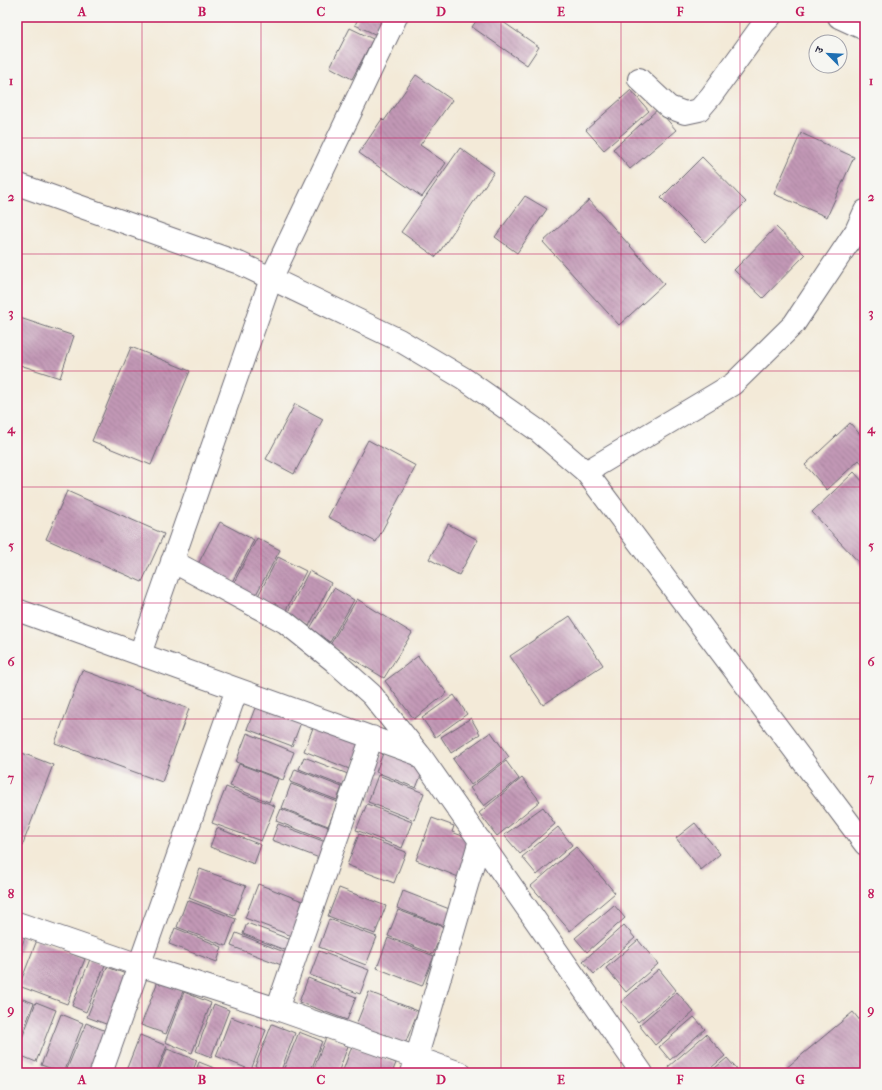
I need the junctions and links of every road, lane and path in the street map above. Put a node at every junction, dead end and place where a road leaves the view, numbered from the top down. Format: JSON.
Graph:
{"nodes":[{"id":1,"x":396,"y":17,"type":"edge"},
{"id":2,"x":770,"y":17,"type":"edge"},
{"id":3,"x":839,"y":17,"type":"edge"},
{"id":4,"x":865,"y":29,"type":"edge"},
{"id":5,"x":640,"y":79,"type":"dead end"},
{"id":6,"x":17,"y":184,"type":"edge"},
{"id":7,"x":865,"y":211,"type":"edge"},
{"id":8,"x":271,"y":279,"type":"junction"},
{"id":9,"x":586,"y":472,"type":"junction"},
{"id":10,"x":172,"y":561,"type":"junction"},
{"id":11,"x":17,"y":610,"type":"edge"},
{"id":12,"x":140,"y":654,"type":"junction"},
{"id":13,"x":237,"y":689,"type":"junction"},
{"id":14,"x":372,"y":737,"type":"junction"},
{"id":15,"x":420,"y":755,"type":"junction"},
{"id":16,"x":480,"y":840,"type":"junction"},
{"id":17,"x":865,"y":844,"type":"edge"},
{"id":18,"x":17,"y":923,"type":"edge"},
{"id":19,"x":139,"y":965,"type":"junction"},
{"id":20,"x":277,"y":1008,"type":"junction"},
{"id":21,"x":414,"y":1066,"type":"edge"},
{"id":22,"x":101,"y":1073,"type":"edge"},
{"id":23,"x":460,"y":1073,"type":"edge"},
{"id":24,"x":642,"y":1073,"type":"edge"}],
"edges":[{"from":1,"to":8,"type":"street"},
{"from":2,"to":5,"type":"street"},
{"from":3,"to":4,"type":"street"},
{"from":6,"to":8,"type":"street"},
{"from":7,"to":9,"type":"street"},
{"from":8,"to":9,"type":"street"},
{"from":8,"to":10,"type":"street"},
{"from":9,"to":17,"type":"street"},
{"from":10,"to":12,"type":"street"},
{"from":10,"to":15,"type":"street"},
{"from":11,"to":12,"type":"street"},
{"from":12,"to":13,"type":"street"},
{"from":13,"to":14,"type":"street"},
{"from":13,"to":19,"type":"street"},
{"from":14,"to":15,"type":"street"},
{"from":14,"to":20,"type":"street"},
{"from":15,"to":16,"type":"street"},
{"from":16,"to":21,"type":"street"},
{"from":16,"to":24,"type":"street"},
{"from":18,"to":19,"type":"street"},
{"from":19,"to":20,"type":"street"},
{"from":19,"to":22,"type":"street"},
{"from":20,"to":21,"type":"street"},
{"from":21,"to":23,"type":"street"}]}
